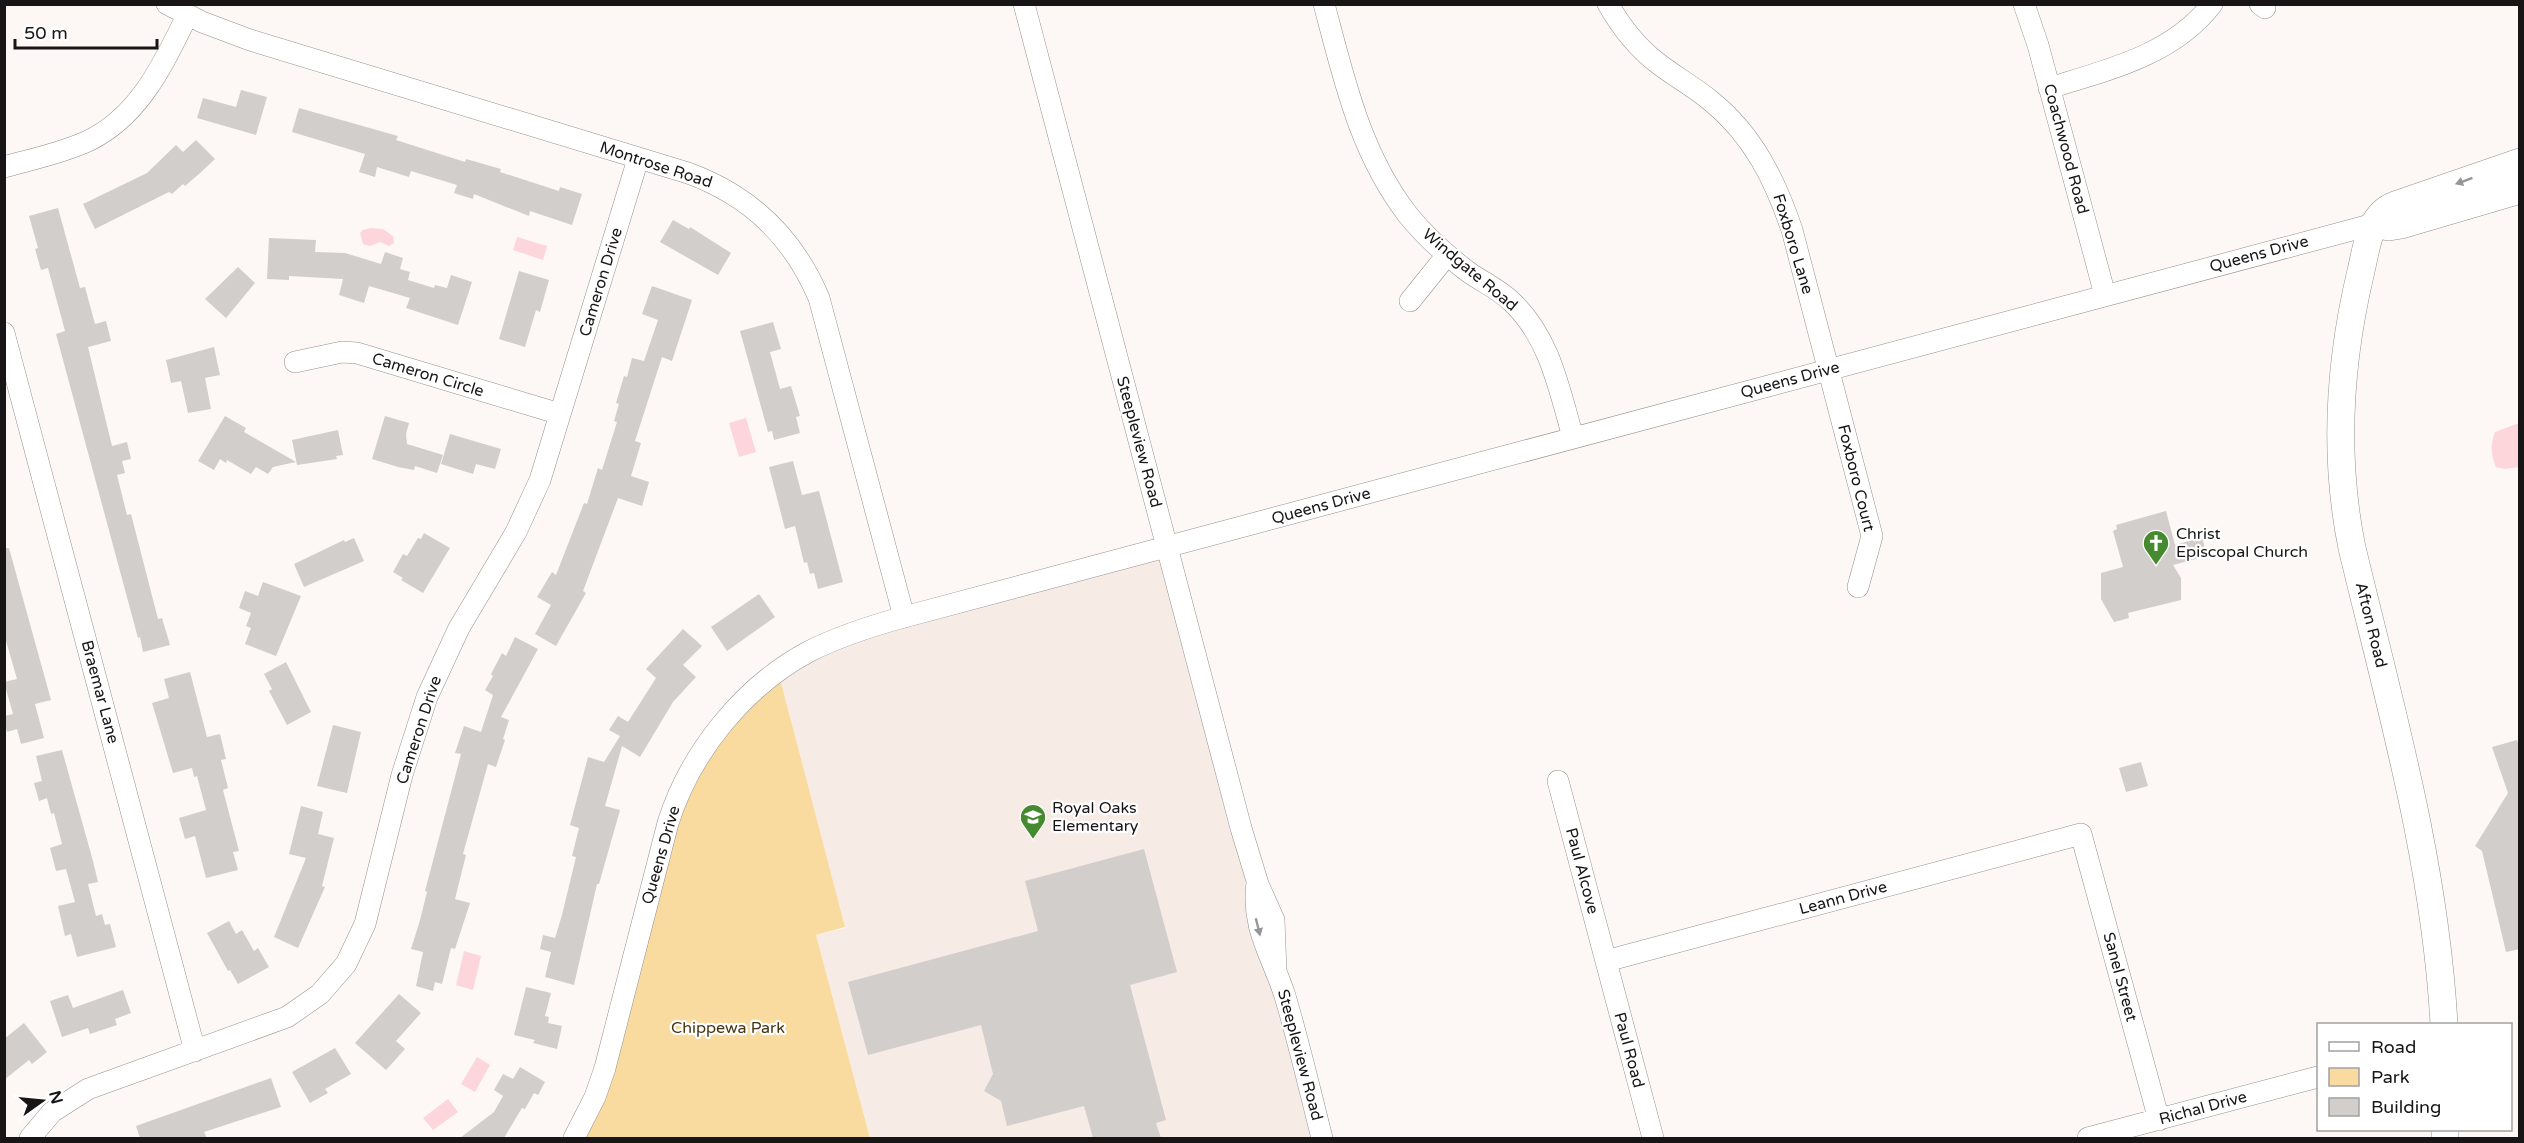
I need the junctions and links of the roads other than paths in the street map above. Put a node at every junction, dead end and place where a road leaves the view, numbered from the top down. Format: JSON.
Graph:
{"nodes":[{"id":1,"x":168,"y":4,"type":"edge"},
{"id":2,"x":1024,"y":4,"type":"edge"},
{"id":3,"x":1324,"y":4,"type":"edge"},
{"id":4,"x":1608,"y":4,"type":"edge"},
{"id":5,"x":2024,"y":4,"type":"edge"},
{"id":6,"x":2212,"y":4,"type":"edge"},
{"id":7,"x":187,"y":16,"type":"junction"},
{"id":8,"x":2049,"y":88,"type":"junction"},
{"id":9,"x":638,"y":159,"type":"junction"},
{"id":10,"x":2520,"y":162,"type":"edge"},
{"id":11,"x":4,"y":167,"type":"edge"},
{"id":12,"x":2520,"y":190,"type":"edge"},
{"id":13,"x":2374,"y":224,"type":"junction"},
{"id":14,"x":1447,"y":255,"type":"junction"},
{"id":15,"x":2105,"y":295,"type":"junction"},
{"id":16,"x":1410,"y":301,"type":"dead end"},
{"id":17,"x":4,"y":333,"type":"edge"},
{"id":18,"x":295,"y":362,"type":"dead end"},
{"id":19,"x":1829,"y":370,"type":"junction"},
{"id":20,"x":560,"y":414,"type":"junction"},
{"id":21,"x":1573,"y":437,"type":"junction"},
{"id":22,"x":1167,"y":548,"type":"junction"},
{"id":23,"x":1858,"y":586,"type":"dead end"},
{"id":24,"x":904,"y":617,"type":"junction"},
{"id":25,"x":1558,"y":781,"type":"dead end"},
{"id":26,"x":2081,"y":834,"type":"joint"},
{"id":27,"x":1606,"y":962,"type":"junction"},
{"id":28,"x":2444,"y":1023,"type":"edge"},
{"id":29,"x":195,"y":1051,"type":"junction"},
{"id":30,"x":2317,"y":1078,"type":"edge"},
{"id":31,"x":2159,"y":1120,"type":"junction"},
{"id":32,"x":30,"y":1138,"type":"edge"},
{"id":33,"x":574,"y":1138,"type":"edge"},
{"id":34,"x":1322,"y":1138,"type":"edge"},
{"id":35,"x":1653,"y":1138,"type":"edge"},
{"id":36,"x":2088,"y":1138,"type":"edge"}],
"edges":[{"from":1,"to":7,"type":"street","name":"Montrose Road"},
{"from":2,"to":22,"type":"street","name":"Steepleview Road"},
{"from":3,"to":14,"type":"street","name":"Windgate Road"},
{"from":4,"to":19,"type":"street","name":"Foxboro Lane"},
{"from":5,"to":8,"type":"street","name":"Coachwood Road"},
{"from":6,"to":8,"type":"street"},
{"from":7,"to":9,"type":"street","name":"Montrose Road"},
{"from":7,"to":11,"type":"street"},
{"from":8,"to":15,"type":"street","name":"Coachwood Road"},
{"from":9,"to":20,"type":"street","name":"Cameron Drive"},
{"from":9,"to":24,"type":"street","name":"Montrose Road"},
{"from":10,"to":13,"type":"street","name":"Queens Drive","one_way":true},
{"from":12,"to":13,"type":"street","name":"Queens Drive"},
{"from":13,"to":15,"type":"street","name":"Queens Drive"},
{"from":13,"to":28,"type":"street","name":"Afton Road"},
{"from":14,"to":16,"type":"street"},
{"from":14,"to":21,"type":"street","name":"Windgate Road"},
{"from":15,"to":19,"type":"street","name":"Queens Drive"},
{"from":17,"to":29,"type":"street","name":"Braemar Lane"},
{"from":18,"to":20,"type":"street","name":"Cameron Circle"},
{"from":19,"to":21,"type":"street","name":"Queens Drive"},
{"from":19,"to":23,"type":"street","name":"Foxboro Court"},
{"from":20,"to":29,"type":"street","name":"Cameron Drive"},
{"from":21,"to":22,"type":"street","name":"Queens Drive"},
{"from":22,"to":24,"type":"street","name":"Queens Drive"},
{"from":22,"to":34,"type":"street","name":"Steepleview Road"},
{"from":24,"to":33,"type":"street","name":"Queens Drive"},
{"from":25,"to":27,"type":"street","name":"Paul Alcove"},
{"from":26,"to":27,"type":"street","name":"Leann Drive"},
{"from":26,"to":31,"type":"street","name":"Sanel Street"},
{"from":27,"to":35,"type":"street","name":"Paul Road"},
{"from":29,"to":32,"type":"street","name":"Cameron Drive"},
{"from":30,"to":31,"type":"street","name":"Richal Drive"},
{"from":31,"to":36,"type":"street","name":"Richal Drive"}]}
